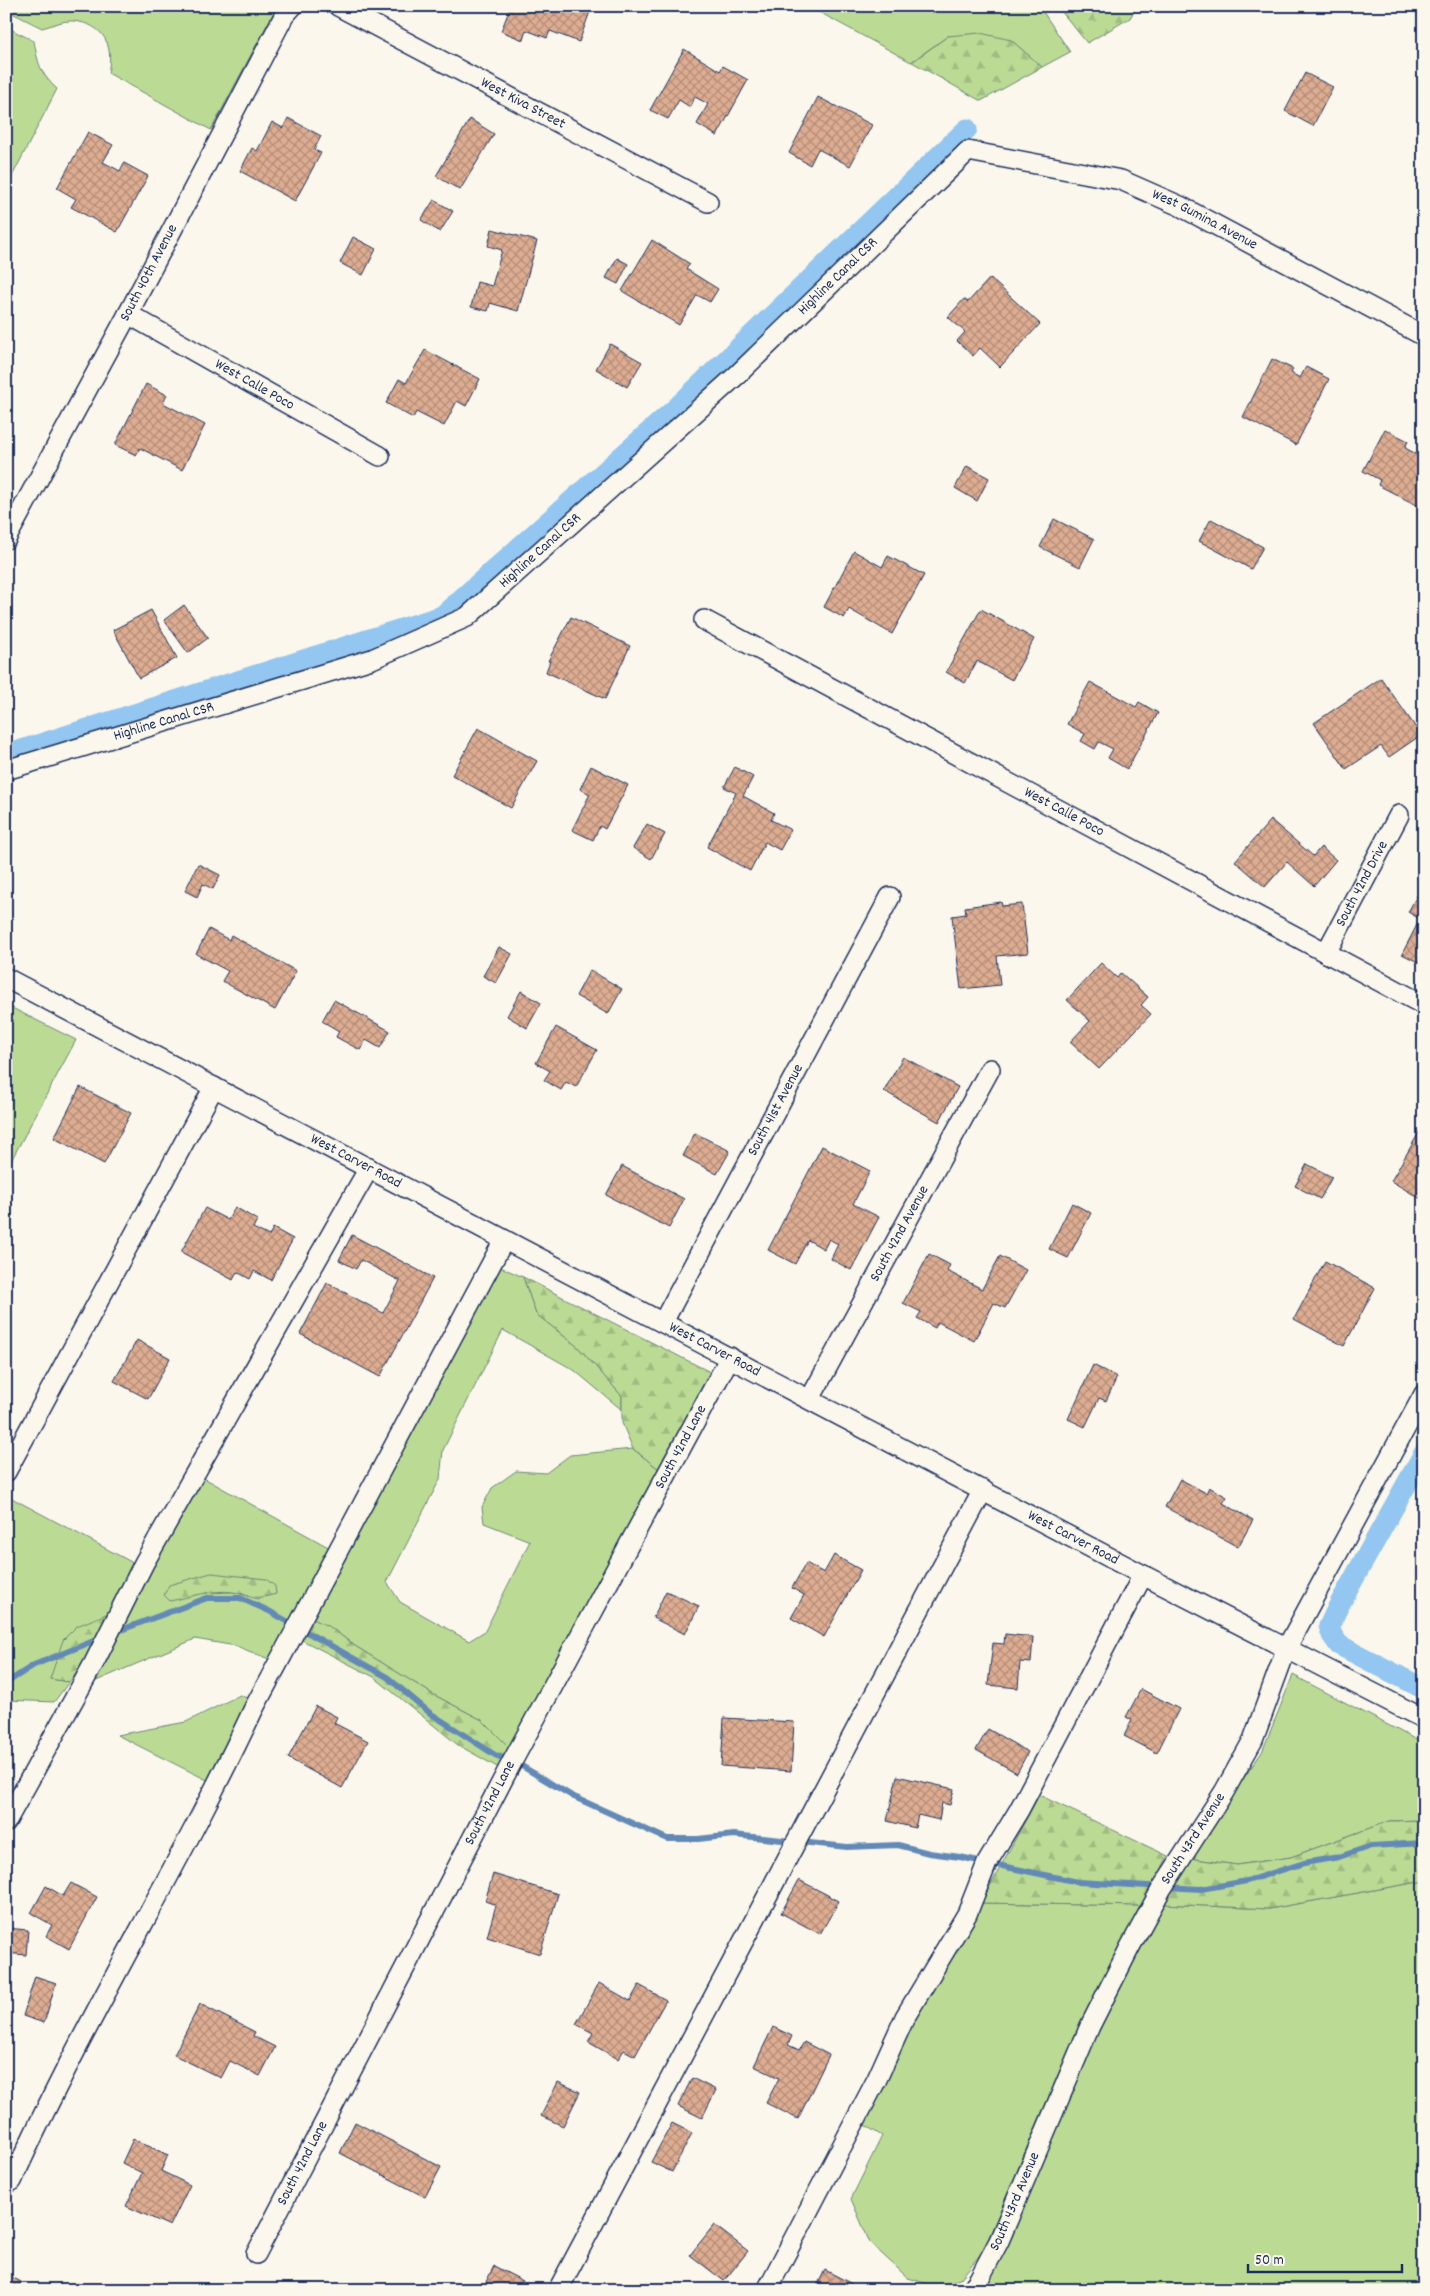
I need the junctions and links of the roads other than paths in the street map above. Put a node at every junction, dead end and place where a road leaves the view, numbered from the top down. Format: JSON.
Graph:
{"nodes":[{"id":1,"x":294,"y":6,"type":"edge"},
{"id":2,"x":338,"y":6,"type":"edge"},
{"id":3,"x":968,"y":151,"type":"joint"},
{"id":4,"x":708,"y":202,"type":"dead end"},
{"id":5,"x":128,"y":314,"type":"junction"},
{"id":6,"x":1424,"y":336,"type":"edge"},
{"id":7,"x":380,"y":456,"type":"dead end"},
{"id":8,"x":6,"y":539,"type":"edge"},
{"id":9,"x":704,"y":620,"type":"dead end"},
{"id":10,"x":6,"y":770,"type":"edge"},
{"id":11,"x":1399,"y":815,"type":"dead end"},
{"id":12,"x":890,"y":897,"type":"dead end"},
{"id":13,"x":1326,"y":953,"type":"junction"},
{"id":14,"x":6,"y":978,"type":"edge"},
{"id":15,"x":1424,"y":1005,"type":"edge"},
{"id":16,"x":990,"y":1069,"type":"dead end"},
{"id":17,"x":214,"y":1087,"type":"junction"},
{"id":18,"x":369,"y":1168,"type":"junction"},
{"id":19,"x":504,"y":1240,"type":"junction"},
{"id":20,"x":663,"y":1322,"type":"junction"},
{"id":21,"x":730,"y":1357,"type":"junction"},
{"id":22,"x":1424,"y":1394,"type":"edge"},
{"id":23,"x":810,"y":1399,"type":"junction"},
{"id":24,"x":6,"y":1472,"type":"edge"},
{"id":25,"x":983,"y":1490,"type":"junction"},
{"id":26,"x":1143,"y":1575,"type":"junction"},
{"id":27,"x":1287,"y":1648,"type":"junction"},
{"id":28,"x":1424,"y":1719,"type":"edge"},
{"id":29,"x":6,"y":1822,"type":"edge"},
{"id":30,"x":12,"y":2181,"type":"dead end"},
{"id":31,"x":256,"y":2254,"type":"dead end"},
{"id":32,"x":558,"y":2290,"type":"edge"},
{"id":33,"x":767,"y":2290,"type":"edge"},
{"id":34,"x":971,"y":2290,"type":"edge"}],
"edges":[{"from":1,"to":5,"type":"street","name":"South 40th Avenue"},
{"from":2,"to":4,"type":"street","name":"West Kiva Street"},
{"from":3,"to":6,"type":"street","name":"West Gumina Avenue"},
{"from":3,"to":10,"type":"street","name":"Highline Canal CSR"},
{"from":5,"to":7,"type":"street","name":"West Calle Poco"},
{"from":5,"to":8,"type":"street","name":"South 40th Avenue"},
{"from":9,"to":13,"type":"street","name":"West Calle Poco"},
{"from":11,"to":13,"type":"street","name":"South 42nd Drive"},
{"from":12,"to":20,"type":"street","name":"South 41st Avenue"},
{"from":13,"to":15,"type":"street","name":"West Calle Poco"},
{"from":14,"to":17,"type":"street","name":"West Carver Road"},
{"from":16,"to":23,"type":"street","name":"South 42nd Avenue"},
{"from":17,"to":18,"type":"street","name":"West Carver Road"},
{"from":17,"to":24,"type":"street"},
{"from":18,"to":19,"type":"street","name":"West Carver Road"},
{"from":18,"to":29,"type":"street"},
{"from":19,"to":20,"type":"street","name":"West Carver Road"},
{"from":19,"to":30,"type":"street"},
{"from":20,"to":21,"type":"street","name":"West Carver Road"},
{"from":21,"to":23,"type":"street","name":"West Carver Road"},
{"from":21,"to":31,"type":"street","name":"South 42nd Lane"},
{"from":22,"to":27,"type":"street","name":"South 43rd Avenue"},
{"from":23,"to":25,"type":"street","name":"West Carver Road"},
{"from":25,"to":26,"type":"street","name":"West Carver Road"},
{"from":25,"to":32,"type":"street"},
{"from":26,"to":27,"type":"street","name":"West Carver Road"},
{"from":26,"to":33,"type":"street"},
{"from":27,"to":28,"type":"street","name":"West Carver Road"},
{"from":27,"to":34,"type":"street","name":"South 43rd Avenue"}]}
